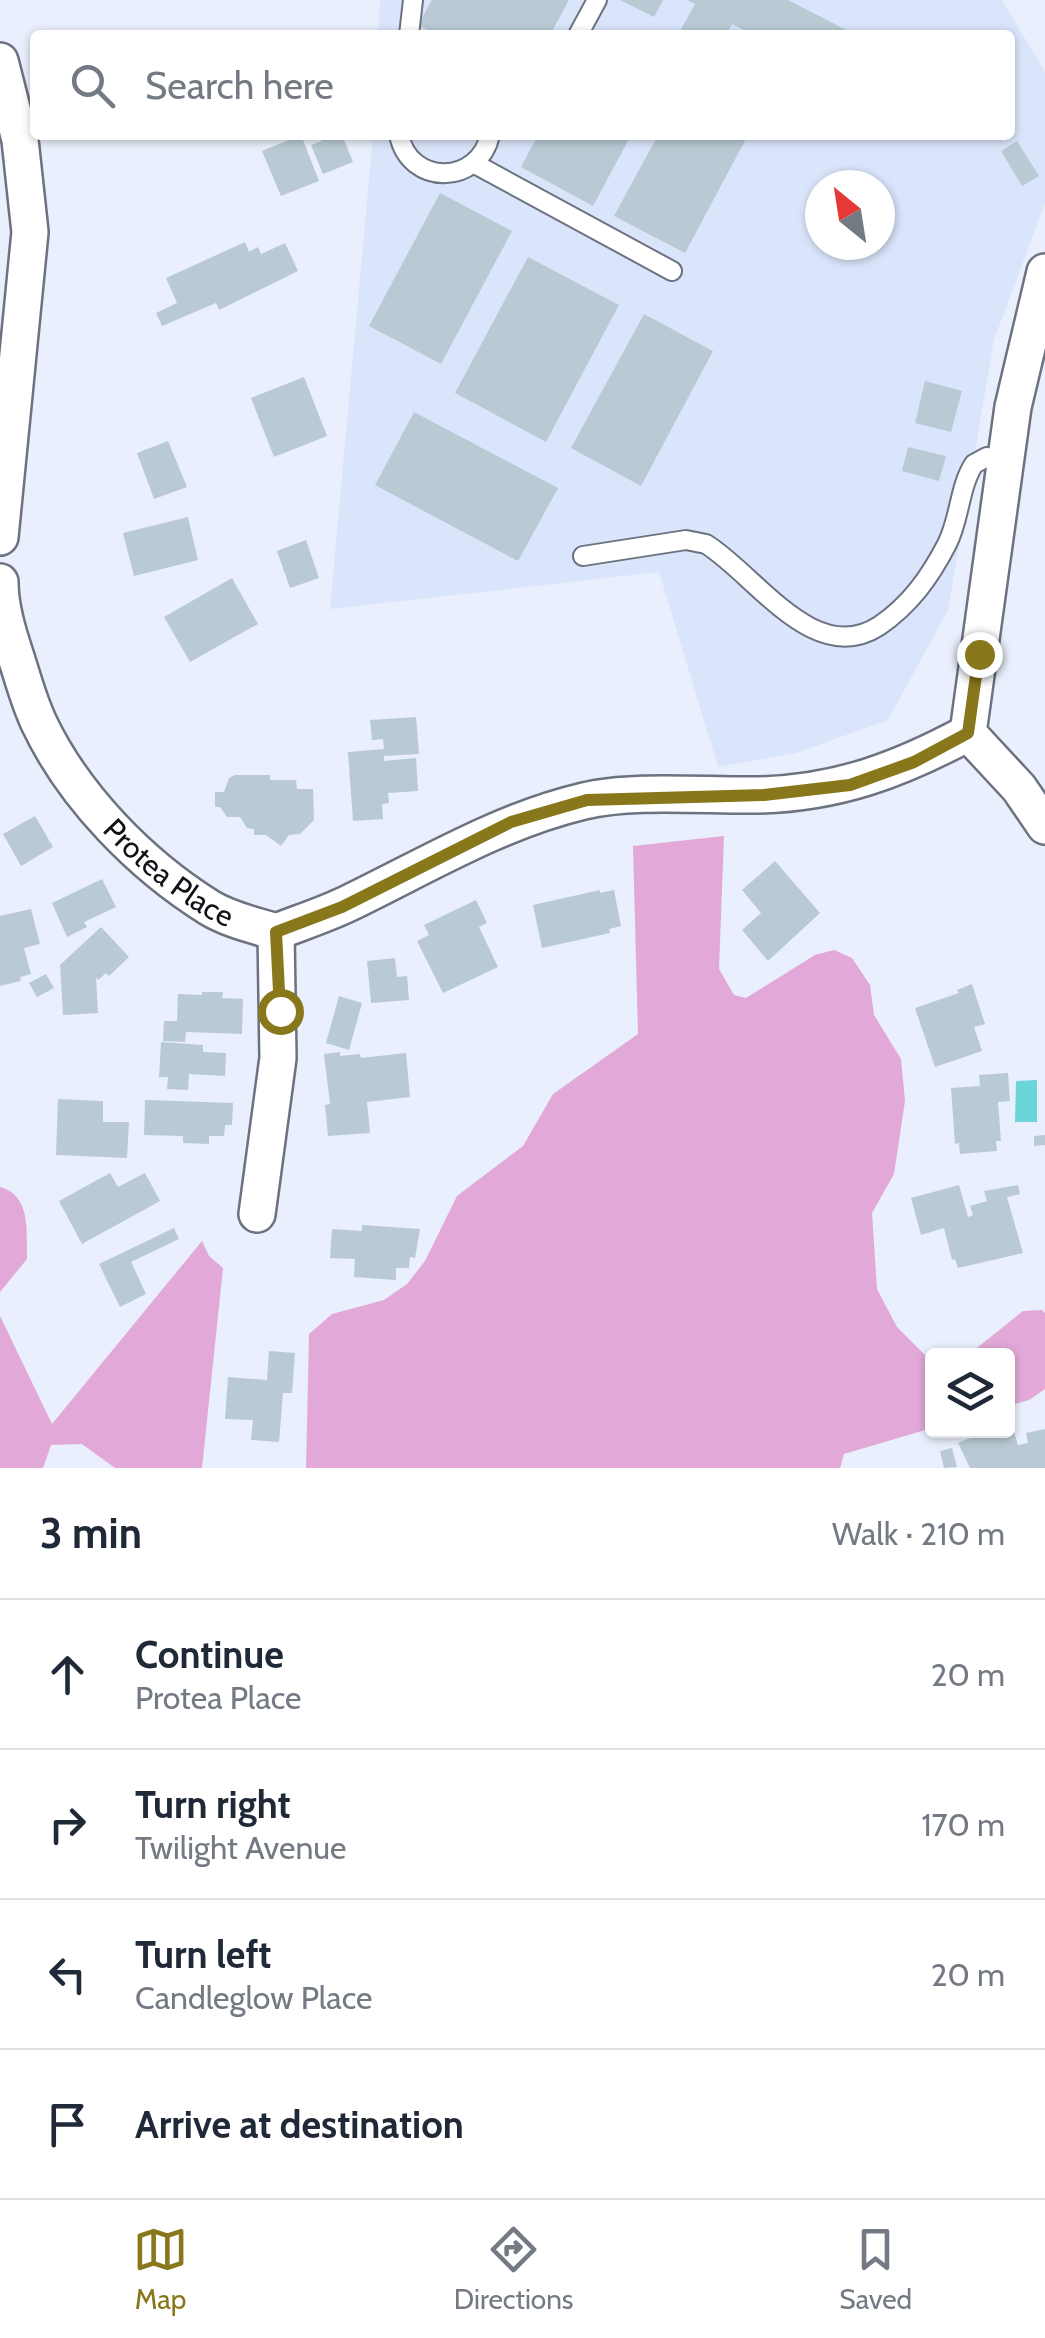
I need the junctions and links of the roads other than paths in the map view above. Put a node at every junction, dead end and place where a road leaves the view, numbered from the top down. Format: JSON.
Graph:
{"nodes":[{"id":1,"x":413,"y":0,"type":"edge"},
{"id":2,"x":597,"y":0,"type":"edge"},
{"id":3,"x":410,"y":30,"type":"edge"},
{"id":4,"x":581,"y":30,"type":"edge"},
{"id":5,"x":0,"y":61,"type":"edge"},
{"id":6,"x":401,"y":140,"type":"edge"},
{"id":7,"x":488,"y":140,"type":"edge"},
{"id":8,"x":474,"y":164,"type":"junction"},
{"id":9,"x":672,"y":271,"type":"dead end"},
{"id":10,"x":1045,"y":272,"type":"edge"},
{"id":11,"x":1006,"y":462,"type":"junction"},
{"id":12,"x":0,"y":537,"type":"edge"},
{"id":13,"x":583,"y":556,"type":"dead end"},
{"id":14,"x":0,"y":582,"type":"edge"},
{"id":15,"x":968,"y":733,"type":"junction"},
{"id":16,"x":1045,"y":826,"type":"edge"},
{"id":17,"x":276,"y":932,"type":"junction"},
{"id":18,"x":257,"y":1214,"type":"dead end"}],
"edges":[{"from":1,"to":3,"type":"lane"},
{"from":2,"to":4,"type":"lane"},
{"from":5,"to":12,"type":"street"},
{"from":6,"to":8,"type":"lane"},
{"from":7,"to":8,"type":"lane"},
{"from":8,"to":9,"type":"lane"},
{"from":10,"to":11,"type":"street"},
{"from":11,"to":13,"type":"lane"},
{"from":11,"to":15,"type":"street"},
{"from":14,"to":17,"type":"street","name":"Protea Place"},
{"from":15,"to":16,"type":"street"},
{"from":15,"to":17,"type":"street"},
{"from":17,"to":18,"type":"street","name":"Protea Place"}]}
